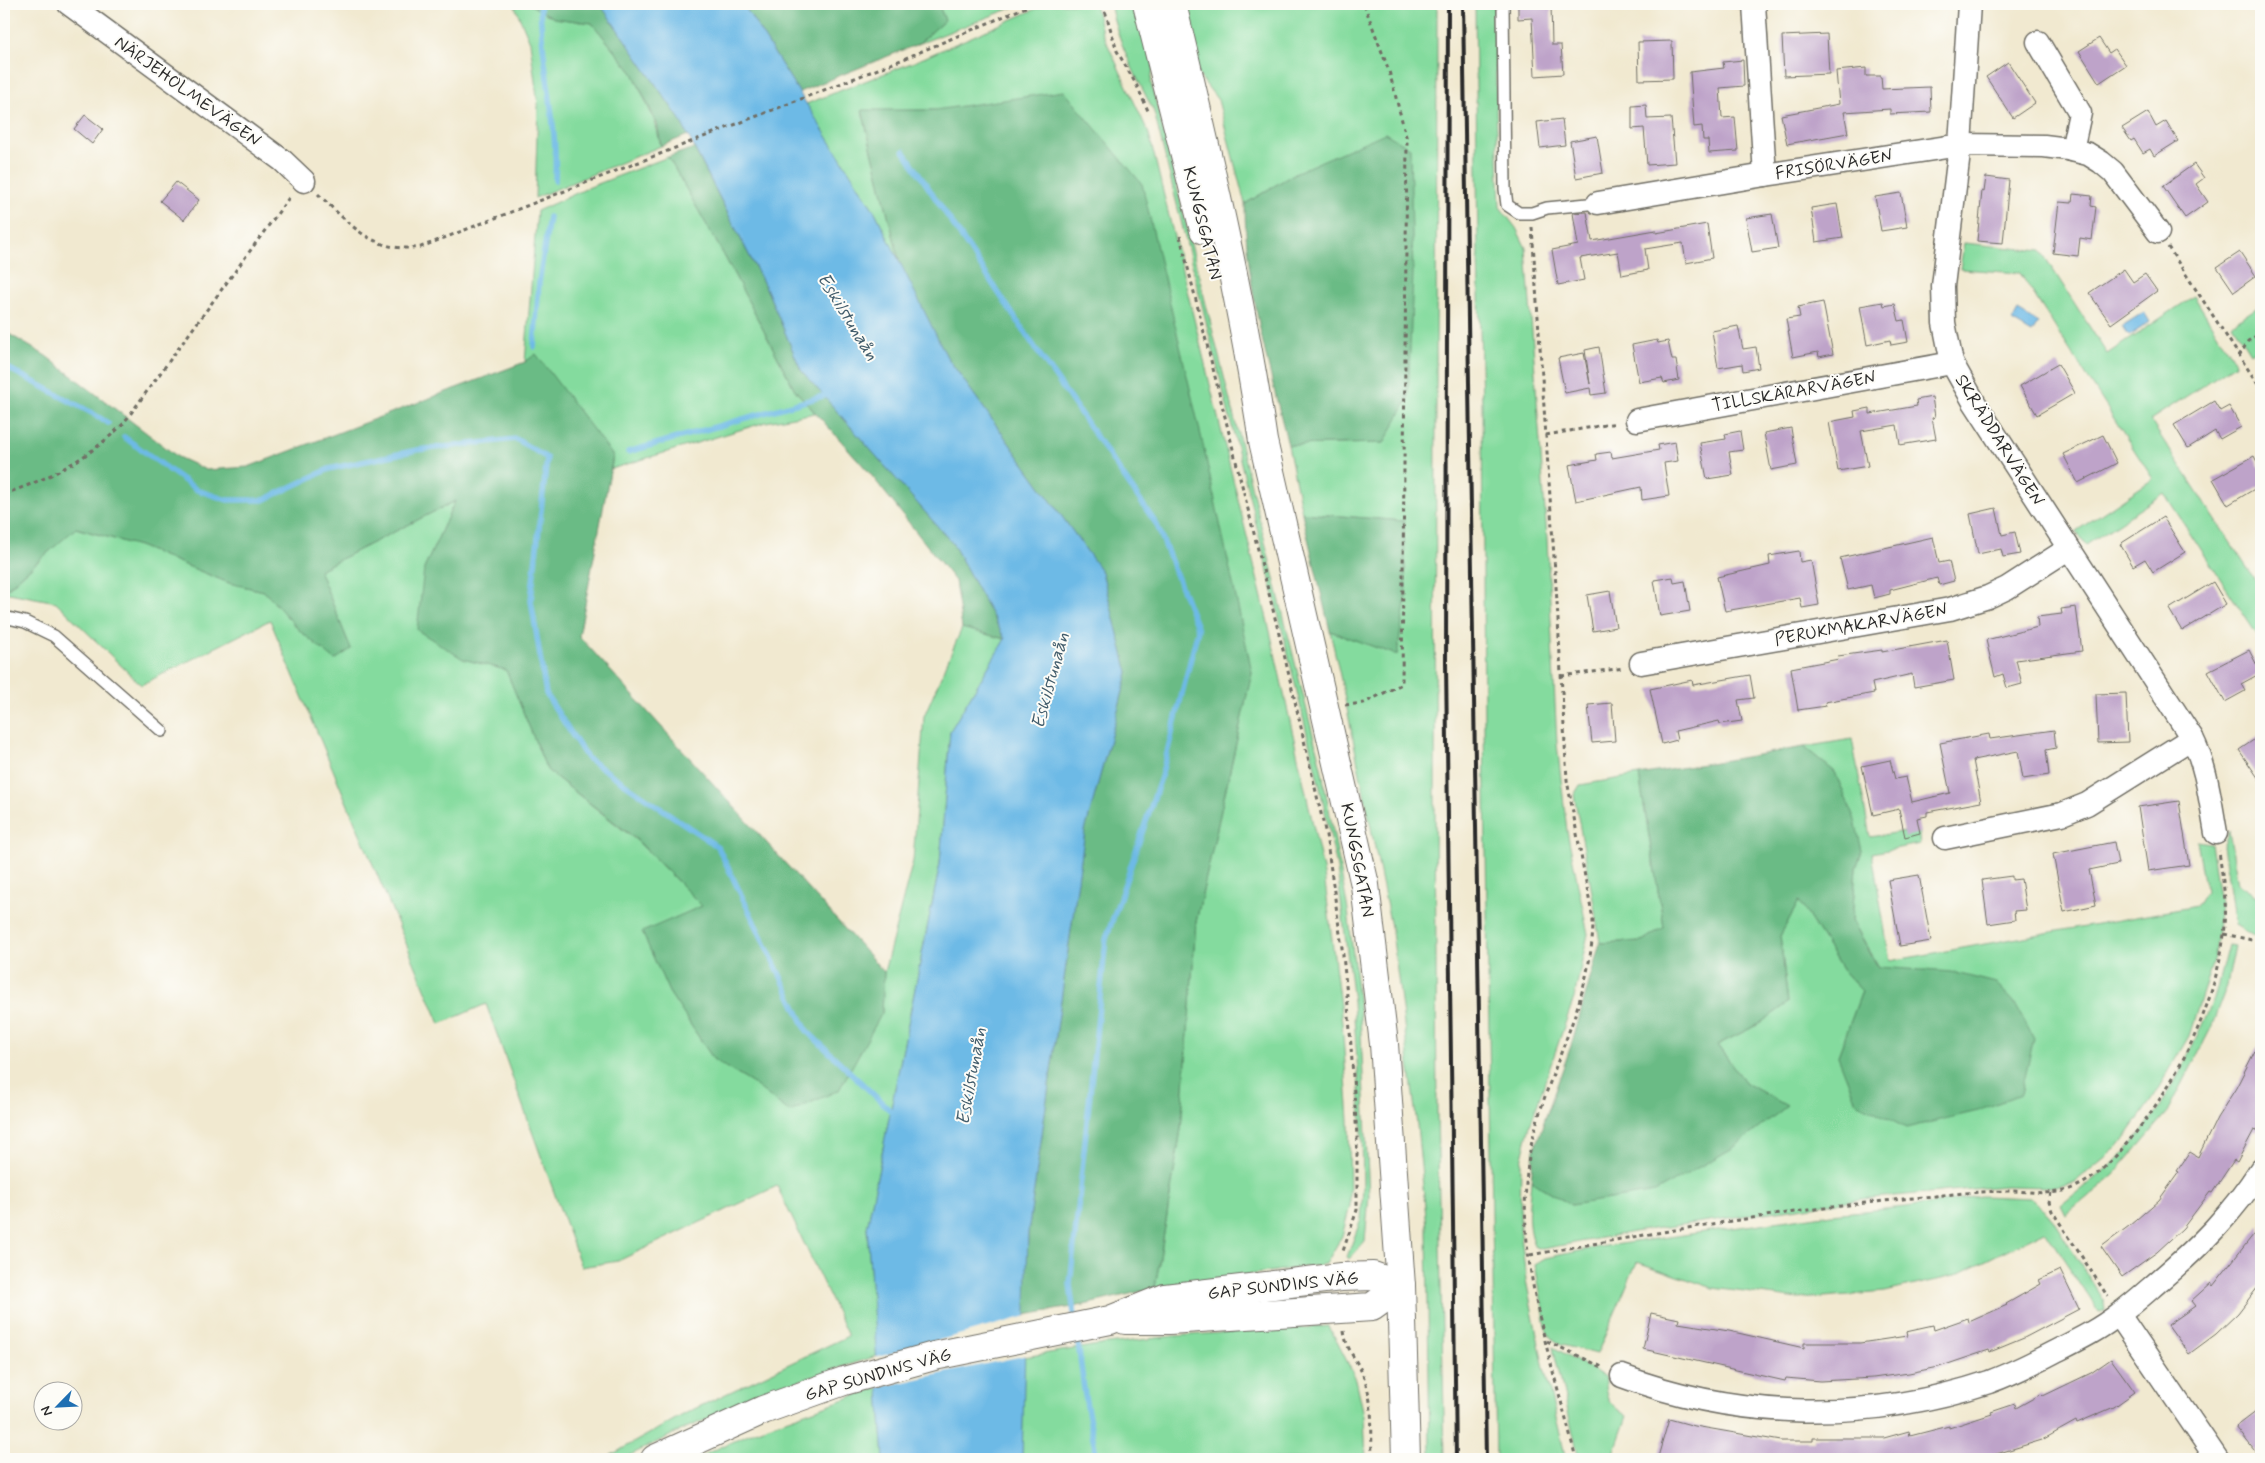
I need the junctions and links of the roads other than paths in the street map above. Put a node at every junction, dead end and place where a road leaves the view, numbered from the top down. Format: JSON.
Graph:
{"nodes":[{"id":1,"x":69,"y":4,"type":"edge"},
{"id":2,"x":1147,"y":4,"type":"edge"},
{"id":3,"x":1172,"y":4,"type":"edge"},
{"id":4,"x":1503,"y":4,"type":"edge"},
{"id":5,"x":1754,"y":4,"type":"edge"},
{"id":6,"x":1968,"y":4,"type":"edge"},
{"id":7,"x":2038,"y":42,"type":"dead end"},
{"id":8,"x":1960,"y":145,"type":"junction"},
{"id":9,"x":2072,"y":150,"type":"junction"},
{"id":10,"x":1765,"y":174,"type":"junction"},
{"id":11,"x":304,"y":180,"type":"road end"},
{"id":12,"x":1598,"y":203,"type":"joint"},
{"id":13,"x":2158,"y":232,"type":"road end"},
{"id":14,"x":1952,"y":363,"type":"junction"},
{"id":15,"x":1637,"y":420,"type":"road end"},
{"id":16,"x":1263,"y":441,"type":"junction"},
{"id":17,"x":2068,"y":549,"type":"junction"},
{"id":18,"x":4,"y":617,"type":"edge"},
{"id":19,"x":1641,"y":662,"type":"road end"},
{"id":20,"x":162,"y":731,"type":"dead end"},
{"id":21,"x":2192,"y":738,"type":"junction"},
{"id":22,"x":2216,"y":833,"type":"road end"},
{"id":23,"x":1945,"y":838,"type":"dead end"},
{"id":24,"x":2261,"y":1169,"type":"edge"},
{"id":25,"x":1402,"y":1286,"type":"junction"},
{"id":26,"x":2119,"y":1315,"type":"junction"},
{"id":27,"x":1622,"y":1376,"type":"road end"},
{"id":28,"x":656,"y":1459,"type":"edge"},
{"id":29,"x":1406,"y":1459,"type":"edge"},
{"id":30,"x":2217,"y":1459,"type":"edge"}],
"edges":[{"from":1,"to":11,"type":"street","name":"NÄRJEHOLMEVÄGEN"},
{"from":2,"to":16,"type":"main road","name":"KUNGSGATAN"},
{"from":3,"to":16,"type":"main road","name":"KUNGSGATAN"},
{"from":4,"to":12,"type":"lane"},
{"from":5,"to":10,"type":"street"},
{"from":6,"to":8,"type":"street","name":"SKRÄDDARVÄGEN"},
{"from":7,"to":9,"type":"street"},
{"from":8,"to":9,"type":"street","name":"FRISÖRVÄGEN"},
{"from":8,"to":10,"type":"street","name":"FRISÖRVÄGEN"},
{"from":8,"to":14,"type":"street","name":"SKRÄDDARVÄGEN"},
{"from":9,"to":13,"type":"street","name":"FRISÖRVÄGEN"},
{"from":10,"to":12,"type":"street","name":"FRISÖRVÄGEN"},
{"from":14,"to":15,"type":"street","name":"TILLSKÄRARVÄGEN"},
{"from":14,"to":17,"type":"street","name":"SKRÄDDARVÄGEN"},
{"from":16,"to":25,"type":"main road","name":"KUNGSGATAN"},
{"from":17,"to":19,"type":"street","name":"PERUKMAKARVÄGEN"},
{"from":17,"to":21,"type":"street","name":"SKRÄDDARVÄGEN"},
{"from":18,"to":20,"type":"lane"},
{"from":21,"to":22,"type":"street","name":"SKRÄDDARVÄGEN"},
{"from":21,"to":23,"type":"street"},
{"from":24,"to":26,"type":"street"},
{"from":25,"to":28,"type":"main road","name":"GAP SUNDINS VÄG"},
{"from":25,"to":29,"type":"main road","name":"KUNGSGATAN"},
{"from":26,"to":27,"type":"street"},
{"from":26,"to":30,"type":"street"}]}
